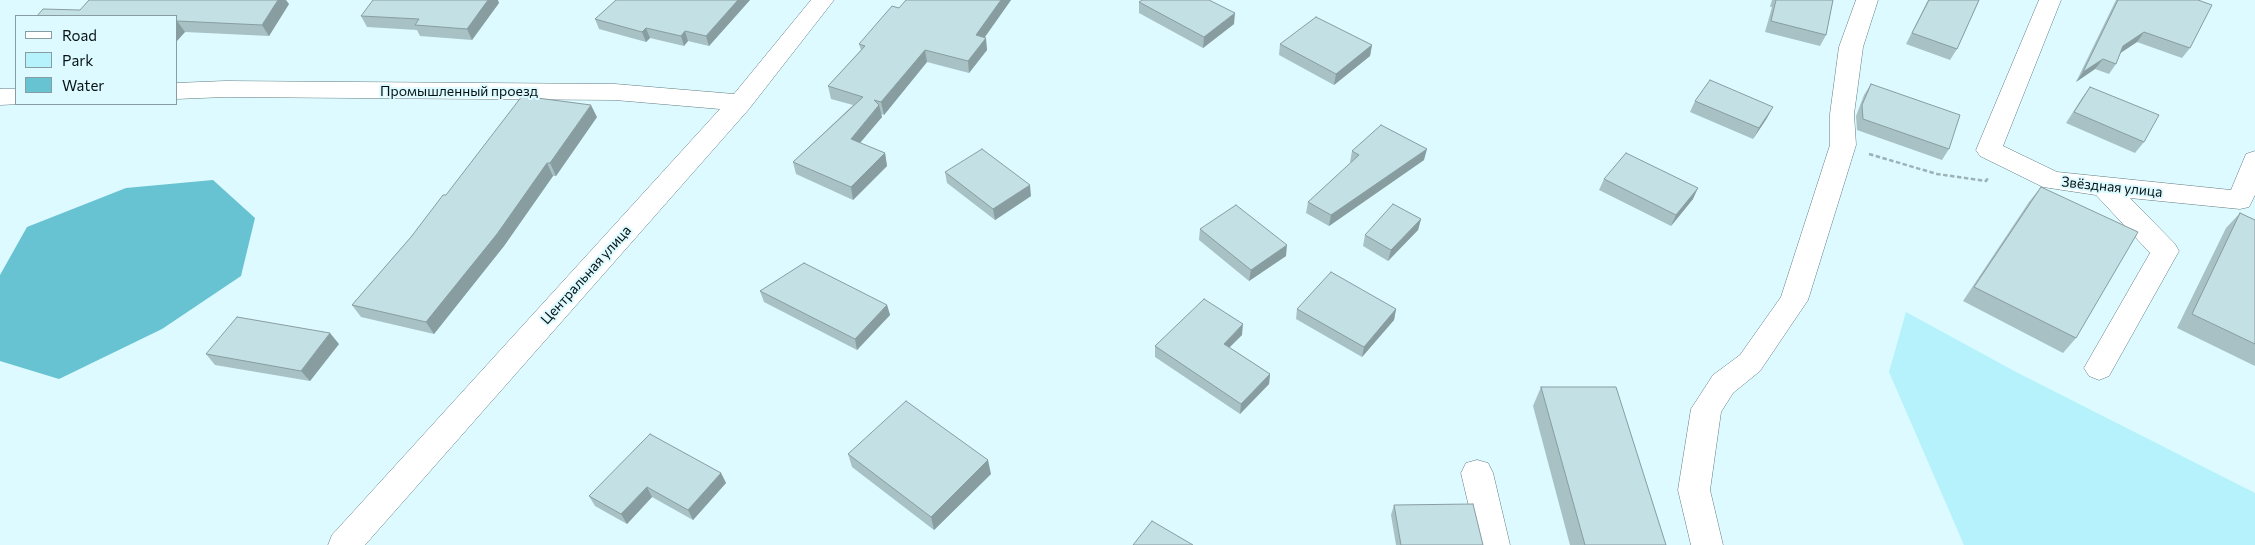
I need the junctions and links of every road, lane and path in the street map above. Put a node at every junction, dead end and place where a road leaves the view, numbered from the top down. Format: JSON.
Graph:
{"nodes":[{"id":1,"x":823,"y":0,"type":"edge"},
{"id":2,"x":1867,"y":0,"type":"edge"},
{"id":3,"x":2050,"y":0,"type":"edge"},
{"id":4,"x":178,"y":91,"type":"edge"},
{"id":5,"x":15,"y":96,"type":"edge"},
{"id":6,"x":0,"y":97,"type":"edge"},
{"id":7,"x":740,"y":103,"type":"junction"},
{"id":8,"x":1843,"y":145,"type":"junction"},
{"id":9,"x":2005,"y":158,"type":"junction"},
{"id":10,"x":2255,"y":160,"type":"edge"},
{"id":11,"x":2104,"y":187,"type":"junction"},
{"id":12,"x":2099,"y":368,"type":"dead end"},
{"id":13,"x":1477,"y":473,"type":"dead end"},
{"id":14,"x":344,"y":545,"type":"edge"},
{"id":15,"x":1494,"y":545,"type":"edge"},
{"id":16,"x":1707,"y":545,"type":"edge"}],
"edges":[{"from":1,"to":7,"type":"street","name":"Центральная улица"},
{"from":2,"to":8,"type":"street"},
{"from":3,"to":9,"type":"street","name":"Звёздная улица"},
{"from":4,"to":7,"type":"street","name":"Промышленный проезд"},
{"from":5,"to":6,"type":"street"},
{"from":7,"to":14,"type":"street","name":"Центральная улица"},
{"from":8,"to":9,"type":"path"},
{"from":8,"to":16,"type":"street"},
{"from":9,"to":11,"type":"street","name":"Звёздная улица"},
{"from":10,"to":11,"type":"street","name":"Звёздная улица"},
{"from":11,"to":12,"type":"street"},
{"from":13,"to":15,"type":"street"}]}
